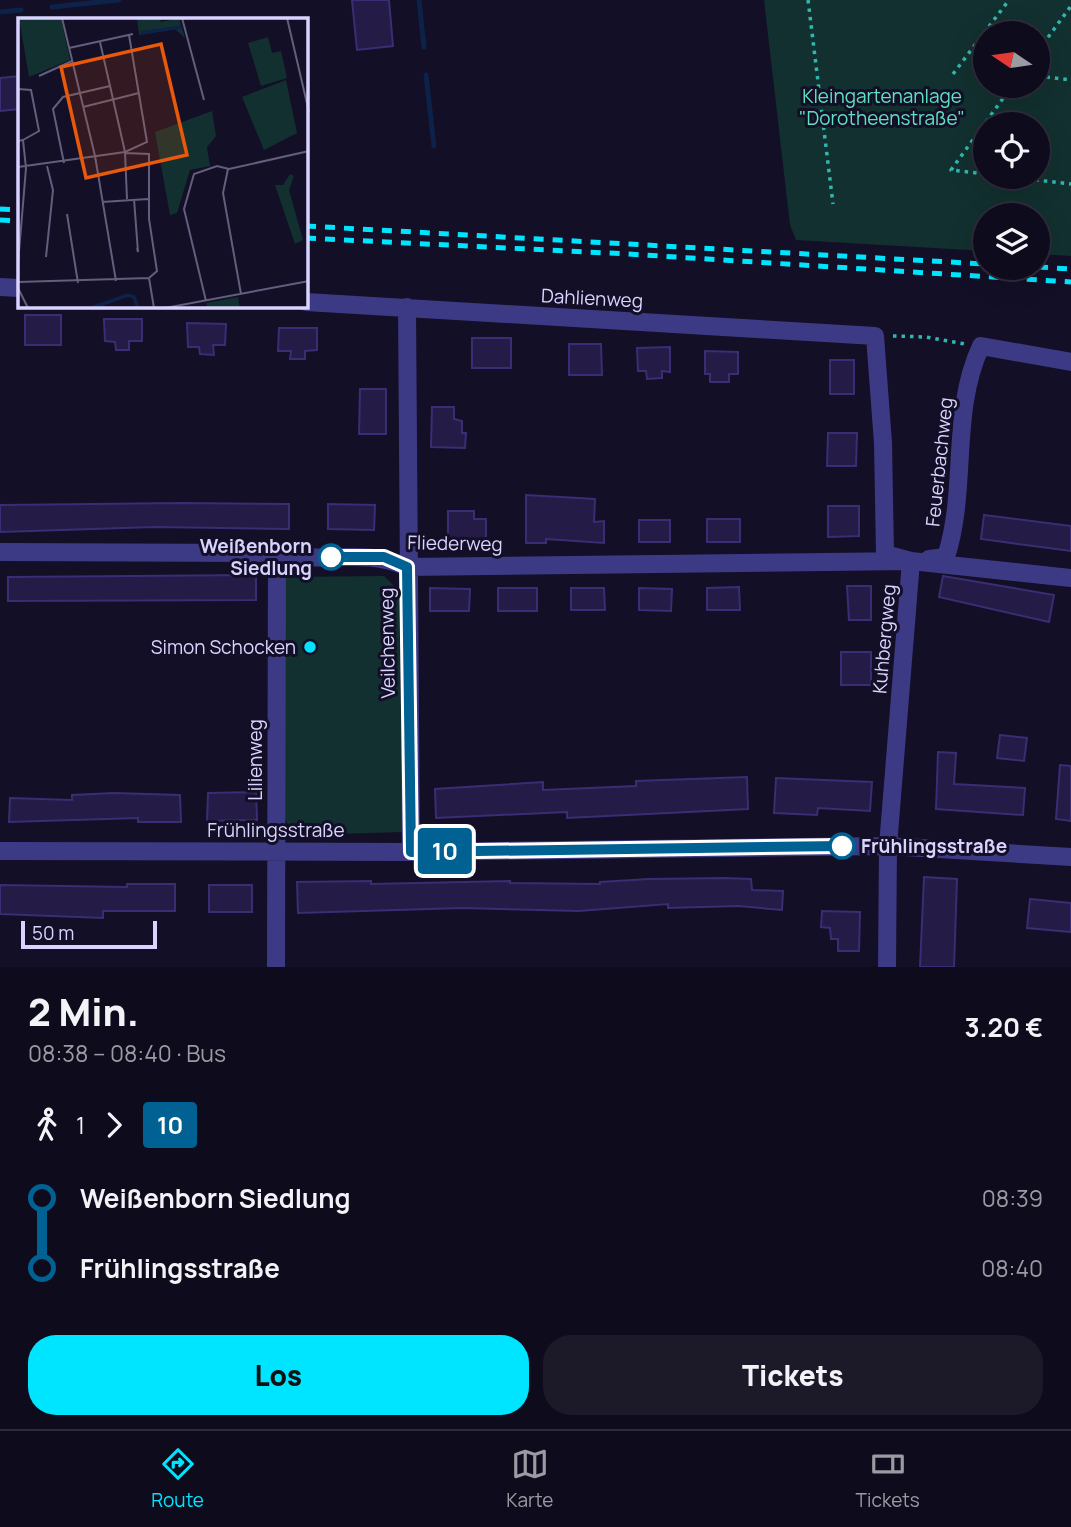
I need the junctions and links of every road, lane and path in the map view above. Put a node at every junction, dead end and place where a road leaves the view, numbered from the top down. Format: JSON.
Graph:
{"nodes":[{"id":1,"x":808,"y":0,"type":"edge"},
{"id":2,"x":1009,"y":0,"type":"edge"},
{"id":3,"x":1071,"y":6,"type":"edge"},
{"id":4,"x":1050,"y":35,"type":"edge"},
{"id":5,"x":953,"y":74,"type":"dead end"},
{"id":6,"x":1050,"y":77,"type":"edge"},
{"id":7,"x":1071,"y":80,"type":"edge"},
{"id":8,"x":973,"y":140,"type":"edge"},
{"id":9,"x":973,"y":173,"type":"edge"},
{"id":10,"x":1050,"y":182,"type":"edge"},
{"id":11,"x":1071,"y":184,"type":"edge"},
{"id":12,"x":833,"y":204,"type":"dead end"},
{"id":13,"x":0,"y":287,"type":"edge"},
{"id":14,"x":18,"y":288,"type":"edge"},
{"id":15,"x":308,"y":302,"type":"edge"},
{"id":16,"x":407,"y":307,"type":"junction"},
{"id":17,"x":874,"y":336,"type":"junction"},
{"id":18,"x":981,"y":346,"type":"junction"},
{"id":19,"x":1071,"y":362,"type":"edge"},
{"id":20,"x":0,"y":552,"type":"edge"},
{"id":21,"x":277,"y":552,"type":"junction"},
{"id":22,"x":911,"y":561,"type":"junction"},
{"id":23,"x":407,"y":567,"type":"junction"},
{"id":24,"x":1071,"y":578,"type":"edge"},
{"id":25,"x":888,"y":846,"type":"junction"},
{"id":26,"x":0,"y":851,"type":"edge"},
{"id":27,"x":276,"y":851,"type":"junction"},
{"id":28,"x":411,"y":852,"type":"junction"},
{"id":29,"x":1071,"y":857,"type":"edge"},
{"id":30,"x":276,"y":967,"type":"edge"},
{"id":31,"x":887,"y":967,"type":"edge"}],
"edges":[{"from":1,"to":12,"type":"path"},
{"from":2,"to":5,"type":"path"},
{"from":3,"to":4,"type":"path"},
{"from":6,"to":7,"type":"path"},
{"from":8,"to":9,"type":"path"},
{"from":10,"to":11,"type":"path"},
{"from":13,"to":14,"type":"street"},
{"from":15,"to":16,"type":"street","name":"Dahlienweg"},
{"from":16,"to":17,"type":"street","name":"Dahlienweg"},
{"from":16,"to":23,"type":"street","name":"Veilchenweg"},
{"from":17,"to":18,"type":"path"},
{"from":17,"to":22,"type":"street","name":"Kuhbergweg"},
{"from":18,"to":19,"type":"street"},
{"from":18,"to":22,"type":"street","name":"Feuerbachweg"},
{"from":20,"to":21,"type":"street","name":"Fliederweg"},
{"from":21,"to":23,"type":"street","name":"Fliederweg"},
{"from":21,"to":27,"type":"street","name":"Lilienweg"},
{"from":22,"to":23,"type":"street","name":"Fliederweg"},
{"from":22,"to":24,"type":"street"},
{"from":22,"to":25,"type":"street","name":"Kuhbergweg"},
{"from":23,"to":28,"type":"street","name":"Veilchenweg"},
{"from":25,"to":28,"type":"street","name":"Frühlingsstraße"},
{"from":25,"to":29,"type":"street","name":"Frühlingsstraße"},
{"from":25,"to":31,"type":"street","name":"Kuhbergweg"},
{"from":26,"to":27,"type":"street","name":"Frühlingsstraße"},
{"from":27,"to":28,"type":"street","name":"Frühlingsstraße"},
{"from":27,"to":30,"type":"street","name":"Lilienweg"}]}
